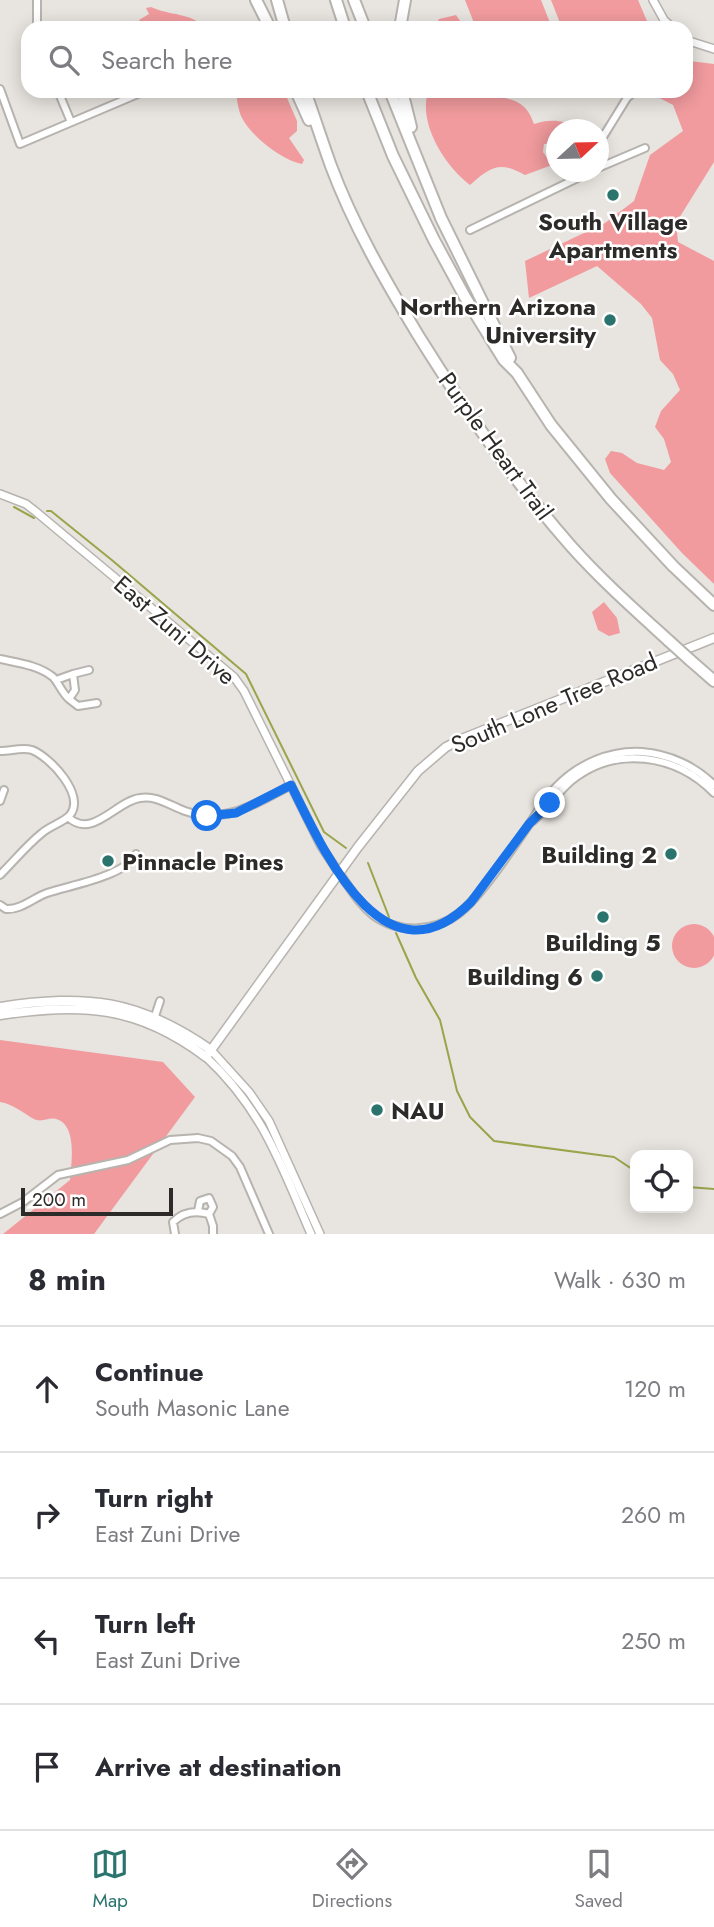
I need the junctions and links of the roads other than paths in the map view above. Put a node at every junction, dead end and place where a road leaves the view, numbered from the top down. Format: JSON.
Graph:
{"nodes":[{"id":1,"x":37,"y":0,"type":"edge"},
{"id":2,"x":256,"y":0,"type":"edge"},
{"id":3,"x":277,"y":0,"type":"edge"},
{"id":4,"x":336,"y":0,"type":"edge"},
{"id":5,"x":354,"y":0,"type":"edge"},
{"id":6,"x":405,"y":0,"type":"edge"},
{"id":7,"x":653,"y":0,"type":"edge"},
{"id":8,"x":37,"y":21,"type":"edge"},
{"id":9,"x":266,"y":21,"type":"edge"},
{"id":10,"x":283,"y":21,"type":"edge"},
{"id":11,"x":343,"y":21,"type":"edge"},
{"id":12,"x":362,"y":21,"type":"edge"},
{"id":13,"x":401,"y":21,"type":"edge"},
{"id":14,"x":665,"y":21,"type":"edge"},
{"id":15,"x":693,"y":43,"type":"edge"},
{"id":16,"x":714,"y":49,"type":"edge"},
{"id":17,"x":0,"y":89,"type":"edge"},
{"id":18,"x":61,"y":98,"type":"edge"},
{"id":19,"x":128,"y":98,"type":"edge"},
{"id":20,"x":299,"y":98,"type":"edge"},
{"id":21,"x":307,"y":98,"type":"edge"},
{"id":22,"x":370,"y":98,"type":"edge"},
{"id":23,"x":393,"y":98,"type":"edge"},
{"id":24,"x":404,"y":98,"type":"edge"},
{"id":25,"x":628,"y":98,"type":"edge"},
{"id":26,"x":71,"y":122,"type":"junction"},
{"id":27,"x":609,"y":128,"type":"edge"},
{"id":28,"x":645,"y":149,"type":"dead end"},
{"id":29,"x":609,"y":164,"type":"edge"},
{"id":30,"x":331,"y":167,"type":"junction"},
{"id":31,"x":568,"y":182,"type":"edge"},
{"id":32,"x":427,"y":183,"type":"junction"},
{"id":33,"x":470,"y":230,"type":"dead end"},
{"id":34,"x":517,"y":373,"type":"junction"},
{"id":35,"x":0,"y":494,"type":"edge"},
{"id":36,"x":714,"y":606,"type":"edge"},
{"id":37,"x":714,"y":638,"type":"edge"},
{"id":38,"x":0,"y":659,"type":"edge"},
{"id":39,"x":89,"y":670,"type":"dead end"},
{"id":40,"x":73,"y":674,"type":"junction"},
{"id":41,"x":56,"y":680,"type":"junction"},
{"id":42,"x":714,"y":681,"type":"edge"},
{"id":43,"x":69,"y":699,"type":"junction"},
{"id":44,"x":97,"y":703,"type":"dead end"},
{"id":45,"x":0,"y":751,"type":"edge"},
{"id":46,"x":291,"y":785,"type":"junction"},
{"id":47,"x":714,"y":785,"type":"edge"},
{"id":48,"x":4,"y":790,"type":"dead end"},
{"id":49,"x":714,"y":793,"type":"edge"},
{"id":50,"x":0,"y":801,"type":"edge"},
{"id":51,"x":68,"y":817,"type":"junction"},
{"id":52,"x":529,"y":824,"type":"junction"},
{"id":53,"x":136,"y":854,"type":"dead end"},
{"id":54,"x":340,"y":873,"type":"junction"},
{"id":55,"x":0,"y":875,"type":"edge"},
{"id":56,"x":0,"y":905,"type":"edge"},
{"id":57,"x":160,"y":1001,"type":"dead end"},
{"id":58,"x":0,"y":1007,"type":"edge"},
{"id":59,"x":0,"y":1015,"type":"edge"},
{"id":60,"x":153,"y":1020,"type":"junction"},
{"id":61,"x":209,"y":1053,"type":"junction"},
{"id":62,"x":198,"y":1211,"type":"junction"},
{"id":63,"x":0,"y":1214,"type":"edge"},
{"id":64,"x":209,"y":1214,"type":"junction"},
{"id":65,"x":175,"y":1234,"type":"edge"},
{"id":66,"x":214,"y":1234,"type":"edge"},
{"id":67,"x":269,"y":1234,"type":"edge"},
{"id":68,"x":311,"y":1234,"type":"edge"},
{"id":69,"x":320,"y":1234,"type":"edge"}],
"edges":[{"from":1,"to":8,"type":"street"},
{"from":2,"to":9,"type":"highway"},
{"from":3,"to":10,"type":"highway"},
{"from":4,"to":11,"type":"highway"},
{"from":5,"to":12,"type":"highway"},
{"from":6,"to":13,"type":"highway"},
{"from":7,"to":14,"type":"street"},
{"from":15,"to":16,"type":"street"},
{"from":17,"to":26,"type":"street"},
{"from":18,"to":26,"type":"street"},
{"from":19,"to":26,"type":"street"},
{"from":20,"to":30,"type":"highway"},
{"from":21,"to":30,"type":"highway","name":"Purple Heart Trail"},
{"from":22,"to":34,"type":"highway"},
{"from":23,"to":32,"type":"highway"},
{"from":24,"to":32,"type":"highway"},
{"from":25,"to":27,"type":"street"},
{"from":28,"to":29,"type":"street"},
{"from":30,"to":42,"type":"highway","name":"Purple Heart Trail","bridge":true},
{"from":31,"to":33,"type":"street"},
{"from":32,"to":34,"type":"highway"},
{"from":34,"to":36,"type":"highway"},
{"from":35,"to":46,"type":"street","name":"East Zuni Drive"},
{"from":37,"to":54,"type":"main road","name":"South Lone Tree Road"},
{"from":38,"to":41,"type":"street"},
{"from":39,"to":40,"type":"street"},
{"from":40,"to":41,"type":"street"},
{"from":40,"to":43,"type":"street"},
{"from":41,"to":43,"type":"street"},
{"from":43,"to":44,"type":"street"},
{"from":45,"to":51,"type":"street"},
{"from":46,"to":51,"type":"street"},
{"from":46,"to":54,"type":"street","name":"East Zuni Drive"},
{"from":47,"to":52,"type":"street","name":"East Zuni Drive"},
{"from":48,"to":50,"type":"street"},
{"from":49,"to":52,"type":"street","name":"East Zuni Drive"},
{"from":51,"to":55,"type":"street"},
{"from":52,"to":54,"type":"street","name":"East Zuni Drive"},
{"from":53,"to":56,"type":"street"},
{"from":54,"to":61,"type":"main road","name":"South Lone Tree Road"},
{"from":57,"to":60,"type":"street"},
{"from":58,"to":60,"type":"main road"},
{"from":59,"to":60,"type":"main road"},
{"from":60,"to":61,"type":"main road"},
{"from":61,"to":68,"type":"street"},
{"from":61,"to":69,"type":"street"},
{"from":62,"to":64,"type":"street"},
{"from":62,"to":64,"type":"street"},
{"from":62,"to":65,"type":"street"},
{"from":63,"to":67,"type":"street"},
{"from":64,"to":66,"type":"street"}]}
